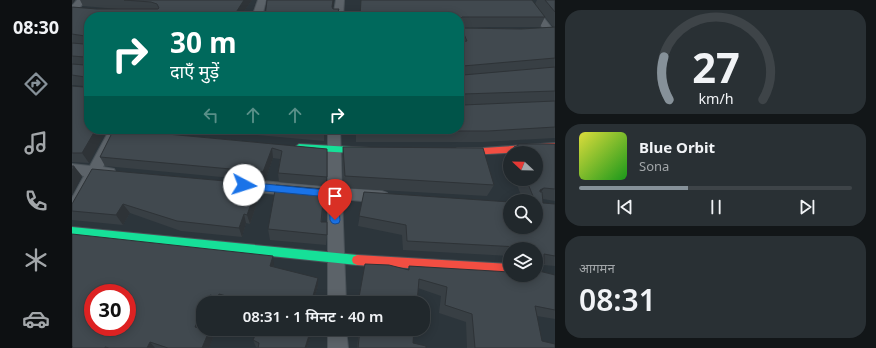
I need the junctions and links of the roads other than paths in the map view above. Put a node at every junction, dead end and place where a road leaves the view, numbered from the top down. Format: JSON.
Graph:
{"nodes":[{"id":1,"x":82,"y":0,"type":"edge"},
{"id":2,"x":262,"y":0,"type":"edge"},
{"id":3,"x":340,"y":0,"type":"edge"},
{"id":4,"x":526,"y":0,"type":"edge"},
{"id":5,"x":72,"y":11,"type":"edge"},
{"id":6,"x":87,"y":12,"type":"edge"},
{"id":7,"x":258,"y":12,"type":"edge"},
{"id":8,"x":339,"y":12,"type":"edge"},
{"id":9,"x":552,"y":32,"type":"edge"},
{"id":10,"x":536,"y":33,"type":"edge"},
{"id":11,"x":117,"y":134,"type":"edge"},
{"id":12,"x":334,"y":134,"type":"edge"},
{"id":13,"x":287,"y":146,"type":"edge"},
{"id":14,"x":555,"y":146,"type":"edge"},
{"id":15,"x":334,"y":150,"type":"junction"},
{"id":16,"x":382,"y":151,"type":"edge"},
{"id":17,"x":444,"y":151,"type":"edge"},
{"id":18,"x":72,"y":169,"type":"edge"},
{"id":19,"x":94,"y":172,"type":"junction"},
{"id":20,"x":125,"y":174,"type":"edge"},
{"id":21,"x":226,"y":184,"type":"edge"},
{"id":22,"x":334,"y":194,"type":"junction"},
{"id":23,"x":395,"y":198,"type":"edge"},
{"id":24,"x":72,"y":212,"type":"edge"},
{"id":25,"x":72,"y":231,"type":"edge"},
{"id":26,"x":337,"y":259,"type":"junction"},
{"id":27,"x":503,"y":269,"type":"edge"},
{"id":28,"x":337,"y":296,"type":"edge"},
{"id":29,"x":337,"y":336,"type":"edge"},
{"id":30,"x":338,"y":348,"type":"edge"}],
"edges":[{"from":1,"to":5,"type":"street"},
{"from":2,"to":7,"type":"street"},
{"from":3,"to":8,"type":"street"},
{"from":4,"to":9,"type":"street"},
{"from":5,"to":6,"type":"street"},
{"from":9,"to":10,"type":"street"},
{"from":11,"to":19,"type":"street"},
{"from":12,"to":15,"type":"street"},
{"from":13,"to":15,"type":"street"},
{"from":14,"to":17,"type":"street"},
{"from":15,"to":16,"type":"street"},
{"from":15,"to":22,"type":"street"},
{"from":18,"to":19,"type":"street"},
{"from":19,"to":20,"type":"street"},
{"from":19,"to":24,"type":"street"},
{"from":21,"to":22,"type":"street"},
{"from":22,"to":23,"type":"street"},
{"from":22,"to":26,"type":"street"},
{"from":25,"to":26,"type":"street"},
{"from":26,"to":27,"type":"street"},
{"from":26,"to":28,"type":"street"},
{"from":29,"to":30,"type":"street"}]}
